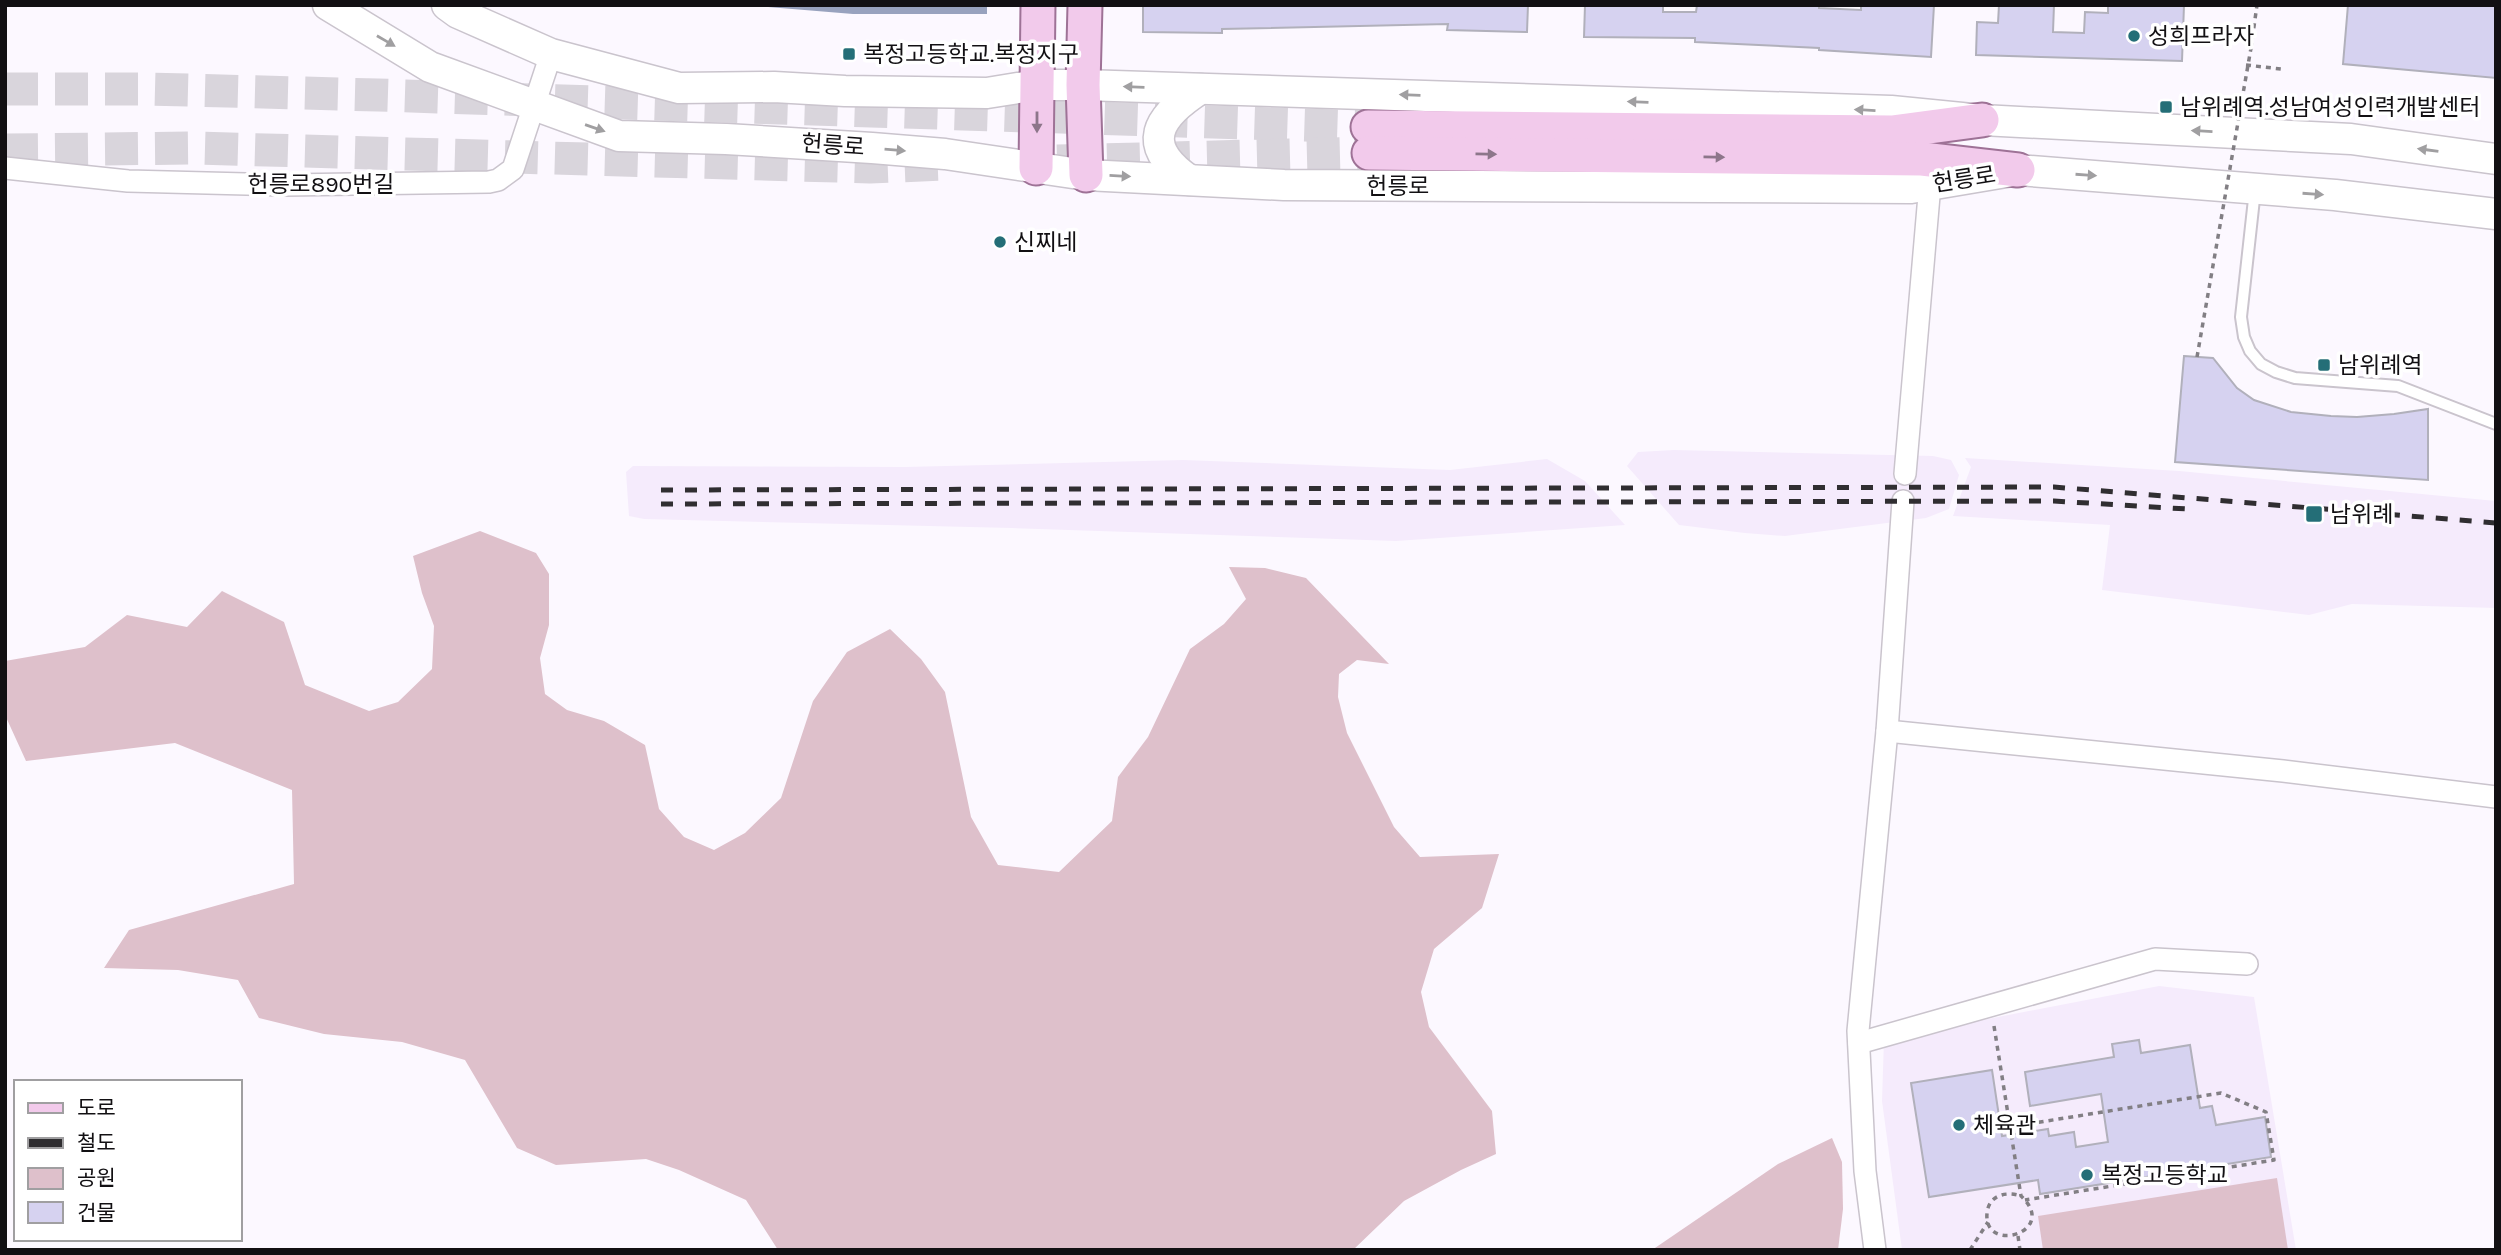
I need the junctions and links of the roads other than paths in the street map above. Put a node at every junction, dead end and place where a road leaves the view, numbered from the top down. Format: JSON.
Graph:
{"nodes":[{"id":1,"x":328,"y":5,"type":"edge"},
{"id":2,"x":447,"y":5,"type":"edge"},
{"id":3,"x":1038,"y":5,"type":"edge"},
{"id":4,"x":1085,"y":5,"type":"edge"},
{"id":5,"x":551,"y":54,"type":"junction"},
{"id":6,"x":1037,"y":85,"type":"junction"},
{"id":7,"x":1083,"y":85,"type":"junction"},
{"id":8,"x":1200,"y":89,"type":"junction"},
{"id":9,"x":533,"y":106,"type":"junction"},
{"id":10,"x":1982,"y":120,"type":"junction"},
{"id":11,"x":2496,"y":159,"type":"edge"},
{"id":12,"x":5,"y":168,"type":"edge"},
{"id":13,"x":1036,"y":168,"type":"junction"},
{"id":14,"x":2018,"y":170,"type":"junction"},
{"id":15,"x":1086,"y":175,"type":"junction"},
{"id":16,"x":1189,"y":180,"type":"junction"},
{"id":17,"x":1930,"y":184,"type":"junction"},
{"id":18,"x":2255,"y":190,"type":"junction"},
{"id":19,"x":2496,"y":214,"type":"edge"},
{"id":20,"x":2496,"y":424,"type":"edge"},
{"id":21,"x":1905,"y":474,"type":"dead end"},
{"id":22,"x":1903,"y":501,"type":"dead end"},
{"id":23,"x":1886,"y":731,"type":"junction"},
{"id":24,"x":2496,"y":797,"type":"edge"},
{"id":25,"x":2247,"y":964,"type":"dead end"},
{"id":26,"x":1859,"y":1043,"type":"junction"},
{"id":27,"x":1875,"y":1250,"type":"edge"}],
"edges":[{"from":1,"to":9,"type":"main road","name":"헌릉로","one_way":true},
{"from":2,"to":5,"type":"main road"},
{"from":3,"to":6,"type":"main road"},
{"from":4,"to":7,"type":"main road"},
{"from":5,"to":6,"type":"main road"},
{"from":5,"to":9,"type":"street","name":"헌릉로890번길"},
{"from":6,"to":7,"type":"main road"},
{"from":6,"to":13,"type":"main road","one_way":true},
{"from":8,"to":7,"type":"main road","one_way":true},
{"from":7,"to":15,"type":"main road"},
{"from":10,"to":8,"type":"main road","one_way":true},
{"from":8,"to":16,"type":"main road"},
{"from":9,"to":12,"type":"street","name":"헌릉로890번길"},
{"from":9,"to":13,"type":"main road","name":"헌릉로","one_way":true},
{"from":11,"to":10,"type":"main road","one_way":true},
{"from":10,"to":14,"type":"main road","one_way":true},
{"from":13,"to":15,"type":"main road","name":"헌릉로"},
{"from":14,"to":17,"type":"main road","name":"헌릉로"},
{"from":14,"to":18,"type":"main road","name":"헌릉로","one_way":true},
{"from":15,"to":16,"type":"main road","name":"헌릉로","one_way":true},
{"from":16,"to":17,"type":"main road","name":"헌릉로"},
{"from":17,"to":21,"type":"street"},
{"from":18,"to":19,"type":"main road","name":"헌릉로","one_way":true},
{"from":18,"to":20,"type":"lane"},
{"from":22,"to":23,"type":"street"},
{"from":23,"to":24,"type":"street"},
{"from":23,"to":26,"type":"street"},
{"from":25,"to":26,"type":"street"},
{"from":26,"to":27,"type":"street"}]}
